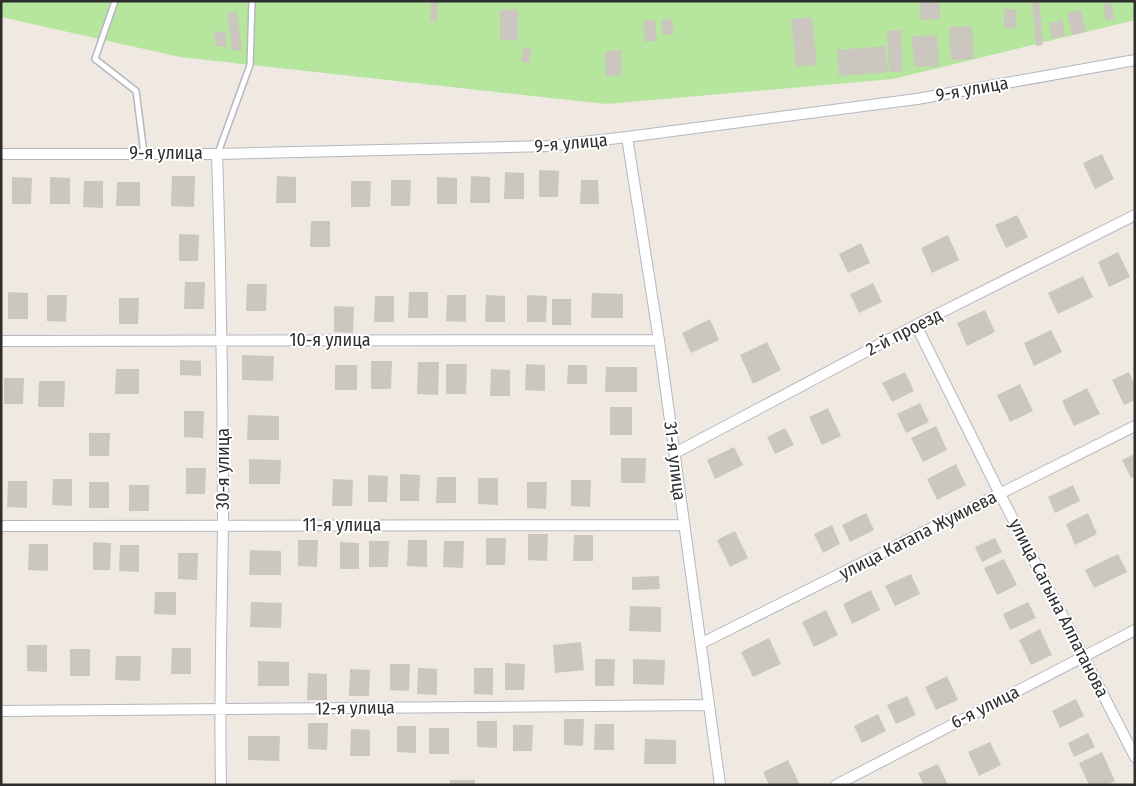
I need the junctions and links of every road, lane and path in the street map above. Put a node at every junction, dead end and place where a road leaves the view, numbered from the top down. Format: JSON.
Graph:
{"nodes":[{"id":1,"x":115,"y":1,"type":"edge"},
{"id":2,"x":252,"y":1,"type":"edge"},
{"id":3,"x":1135,"y":60,"type":"edge"},
{"id":4,"x":627,"y":137,"type":"junction"},
{"id":5,"x":144,"y":153,"type":"junction"},
{"id":6,"x":1,"y":154,"type":"edge"},
{"id":7,"x":217,"y":154,"type":"junction"},
{"id":8,"x":1135,"y":215,"type":"edge"},
{"id":9,"x":916,"y":325,"type":"junction"},
{"id":10,"x":222,"y":340,"type":"junction"},
{"id":11,"x":659,"y":340,"type":"junction"},
{"id":12,"x":1,"y":341,"type":"edge"},
{"id":13,"x":1135,"y":426,"type":"edge"},
{"id":14,"x":675,"y":453,"type":"junction"},
{"id":15,"x":1000,"y":494,"type":"junction"},
{"id":16,"x":683,"y":525,"type":"junction"},
{"id":17,"x":1,"y":526,"type":"edge"},
{"id":18,"x":223,"y":526,"type":"junction"},
{"id":19,"x":1135,"y":630,"type":"edge"},
{"id":20,"x":702,"y":643,"type":"junction"},
{"id":21,"x":1084,"y":657,"type":"junction"},
{"id":22,"x":708,"y":705,"type":"junction"},
{"id":23,"x":219,"y":710,"type":"junction"},
{"id":24,"x":1,"y":711,"type":"edge"},
{"id":25,"x":1135,"y":757,"type":"edge"},
{"id":26,"x":221,"y":785,"type":"edge"},
{"id":27,"x":720,"y":785,"type":"edge"},
{"id":28,"x":836,"y":785,"type":"edge"}],
"edges":[{"from":1,"to":5,"type":"lane"},
{"from":2,"to":7,"type":"lane"},
{"from":3,"to":4,"type":"street","name":"9-я улица"},
{"from":4,"to":7,"type":"street","name":"9-я улица"},
{"from":4,"to":11,"type":"street","name":"31-я улица"},
{"from":5,"to":6,"type":"street","name":"9-я улица"},
{"from":5,"to":7,"type":"street","name":"9-я улица"},
{"from":7,"to":10,"type":"street","name":"30-я улица"},
{"from":8,"to":9,"type":"street","name":"2-й проезд"},
{"from":9,"to":14,"type":"street","name":"2-й проезд"},
{"from":9,"to":15,"type":"street","name":"улица Сагына Алпатанова"},
{"from":10,"to":11,"type":"street","name":"10-я улица"},
{"from":10,"to":12,"type":"street","name":"10-я улица"},
{"from":10,"to":18,"type":"street","name":"30-я улица"},
{"from":11,"to":14,"type":"street","name":"31-я улица"},
{"from":13,"to":15,"type":"street","name":"улица Катапа Жумиева"},
{"from":14,"to":16,"type":"street","name":"31-я улица"},
{"from":15,"to":20,"type":"street","name":"улица Катапа Жумиева"},
{"from":15,"to":21,"type":"street","name":"улица Сагына Алпатанова"},
{"from":16,"to":18,"type":"street","name":"11-я улица"},
{"from":16,"to":20,"type":"street","name":"31-я улица"},
{"from":17,"to":18,"type":"street","name":"11-я улица"},
{"from":18,"to":23,"type":"street","name":"30-я улица"},
{"from":19,"to":21,"type":"street","name":"6-я улица"},
{"from":20,"to":22,"type":"street","name":"31-я улица"},
{"from":21,"to":25,"type":"street","name":"улица Сагына Алпатанова"},
{"from":21,"to":28,"type":"street","name":"6-я улица"},
{"from":22,"to":23,"type":"street","name":"12-я улица"},
{"from":22,"to":27,"type":"street","name":"31-я улица"},
{"from":23,"to":24,"type":"street","name":"12-я улица"},
{"from":23,"to":26,"type":"street","name":"30-я улица"}]}
